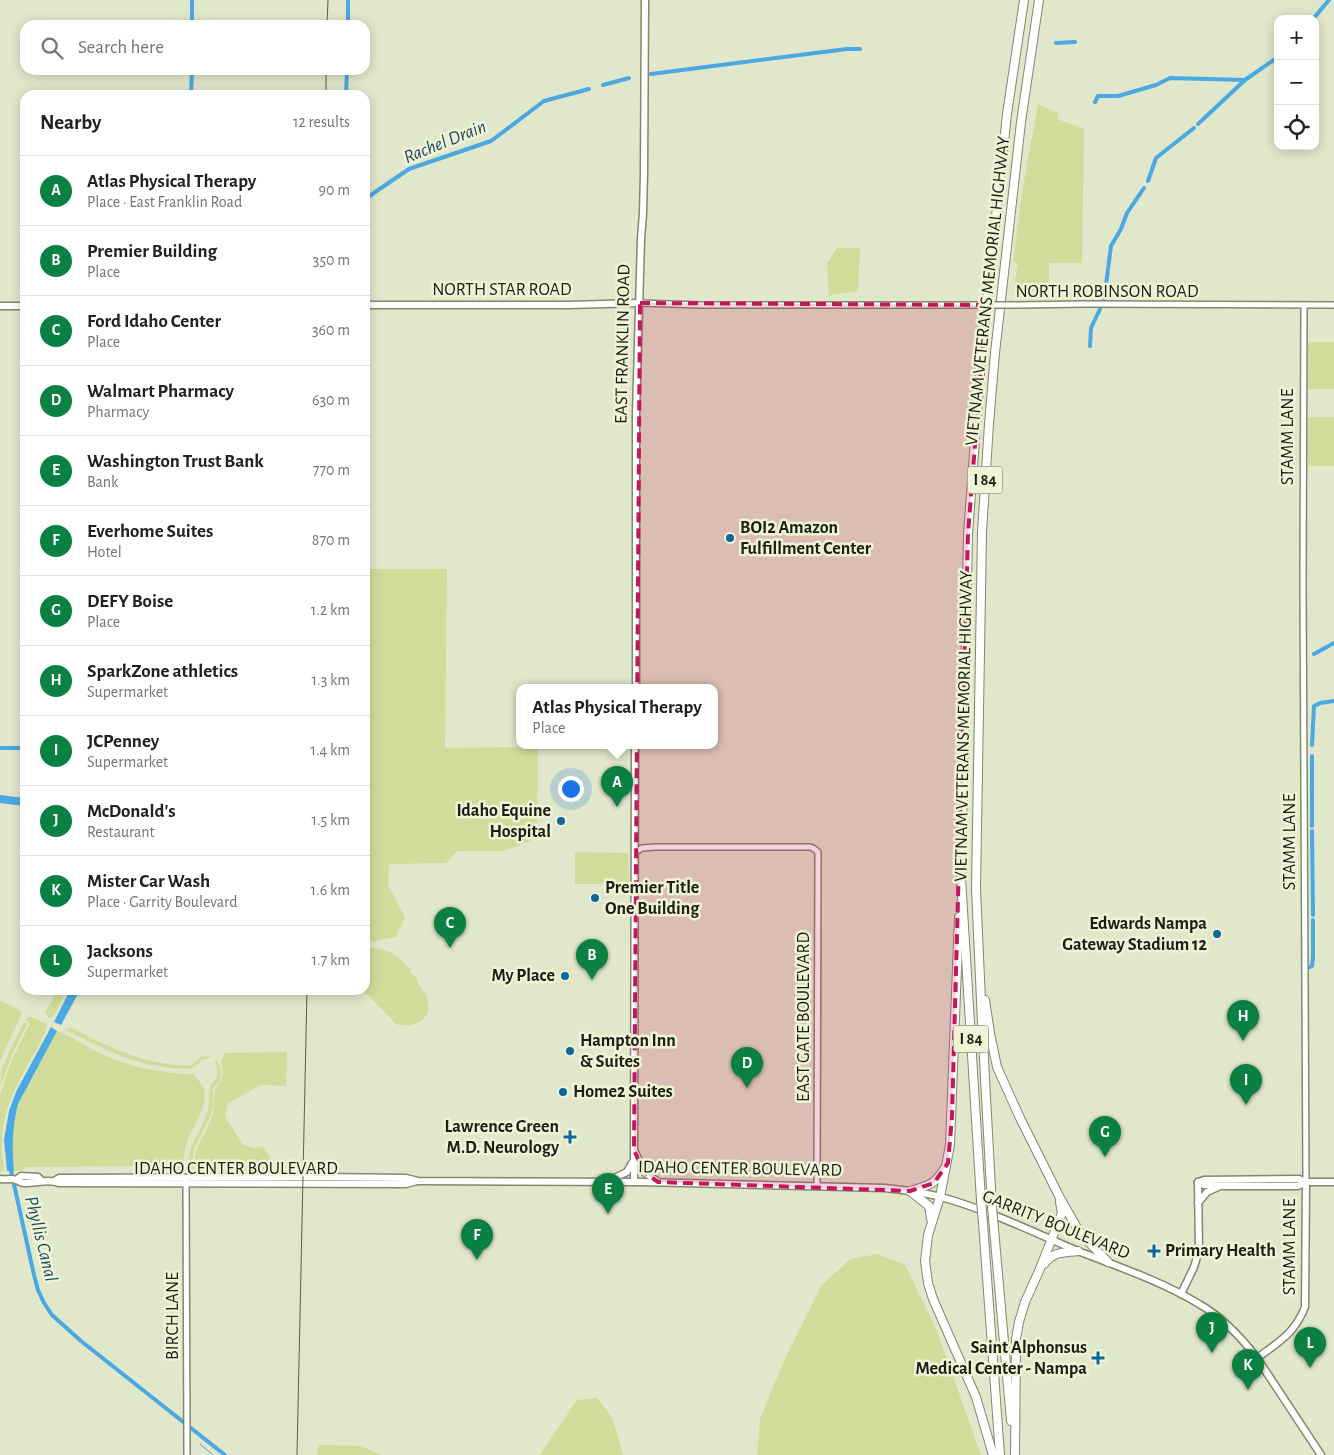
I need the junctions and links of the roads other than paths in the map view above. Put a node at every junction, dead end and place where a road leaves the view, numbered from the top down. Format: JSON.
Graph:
{"nodes":[{"id":1,"x":645,"y":0,"type":"edge"},
{"id":2,"x":1024,"y":0,"type":"edge"},
{"id":3,"x":1039,"y":0,"type":"edge"},
{"id":4,"x":640,"y":303,"type":"junction"},
{"id":5,"x":370,"y":305,"type":"edge"},
{"id":6,"x":1304,"y":305,"type":"junction"},
{"id":7,"x":0,"y":306,"type":"edge"},
{"id":8,"x":20,"y":306,"type":"edge"},
{"id":9,"x":1334,"y":306,"type":"edge"},
{"id":10,"x":636,"y":684,"type":"edge"},
{"id":11,"x":635,"y":749,"type":"edge"},
{"id":12,"x":637,"y":848,"type":"junction"},
{"id":13,"x":961,"y":878,"type":"junction"},
{"id":14,"x":979,"y":963,"type":"junction"},
{"id":15,"x":634,"y":1150,"type":"junction"},
{"id":16,"x":634,"y":1159,"type":"junction"},
{"id":17,"x":948,"y":1163,"type":"junction"},
{"id":18,"x":0,"y":1179,"type":"edge"},
{"id":19,"x":186,"y":1181,"type":"junction"},
{"id":20,"x":605,"y":1182,"type":"junction"},
{"id":21,"x":634,"y":1182,"type":"junction"},
{"id":22,"x":658,"y":1182,"type":"junction"},
{"id":23,"x":1198,"y":1182,"type":"junction"},
{"id":24,"x":1306,"y":1182,"type":"junction"},
{"id":25,"x":1334,"y":1182,"type":"edge"},
{"id":26,"x":817,"y":1186,"type":"junction"},
{"id":27,"x":1219,"y":1186,"type":"junction"},
{"id":28,"x":910,"y":1191,"type":"junction"},
{"id":29,"x":940,"y":1197,"type":"junction"},
{"id":30,"x":1060,"y":1198,"type":"junction"},
{"id":31,"x":1198,"y":1203,"type":"junction"},
{"id":32,"x":931,"y":1223,"type":"junction"},
{"id":33,"x":1052,"y":1239,"type":"junction"},
{"id":34,"x":1078,"y":1251,"type":"junction"},
{"id":35,"x":1108,"y":1262,"type":"junction"},
{"id":36,"x":1039,"y":1271,"type":"junction"},
{"id":37,"x":1181,"y":1294,"type":"junction"},
{"id":38,"x":1257,"y":1358,"type":"junction"},
{"id":39,"x":187,"y":1455,"type":"edge"},
{"id":40,"x":993,"y":1455,"type":"edge"},
{"id":41,"x":1000,"y":1455,"type":"edge"},
{"id":42,"x":1014,"y":1455,"type":"edge"},
{"id":43,"x":1321,"y":1455,"type":"edge"}],
"edges":[{"from":1,"to":4,"type":"main road","name":"EAST FRANKLIN ROAD"},
{"from":2,"to":13,"type":"highway","name":"VIETNAM VETERANS MEMORIAL HIGHWAY","number":"I 84"},
{"from":3,"to":14,"type":"highway","name":"VIETNAM VETERANS MEMORIAL HIGHWAY","number":"I 84"},
{"from":4,"to":5,"type":"main road","name":"NORTH STAR ROAD"},
{"from":4,"to":6,"type":"street","name":"NORTH ROBINSON ROAD","bridge":true},
{"from":4,"to":10,"type":"main road","name":"EAST FRANKLIN ROAD"},
{"from":6,"to":9,"type":"street","name":"NORTH ROBINSON ROAD"},
{"from":6,"to":24,"type":"street","name":"STAMM LANE"},
{"from":7,"to":8,"type":"main road"},
{"from":11,"to":12,"type":"main road"},
{"from":12,"to":15,"type":"main road"},
{"from":12,"to":26,"type":"street","name":"EAST GATE BOULEVARD"},
{"from":13,"to":17,"type":"highway"},
{"from":13,"to":41,"type":"highway","name":"VIETNAM VETERANS MEMORIAL HIGHWAY","number":"I 84","bridge":true},
{"from":14,"to":30,"type":"highway"},
{"from":14,"to":42,"type":"highway","name":"VIETNAM VETERANS MEMORIAL HIGHWAY","number":"I 84","bridge":true},
{"from":15,"to":16,"type":"main road"},
{"from":15,"to":22,"type":"main road"},
{"from":16,"to":20,"type":"main road"},
{"from":16,"to":21,"type":"main road"},
{"from":17,"to":28,"type":"highway"},
{"from":17,"to":29,"type":"highway"},
{"from":18,"to":19,"type":"main road","name":"IDAHO CENTER BOULEVARD"},
{"from":19,"to":20,"type":"main road","name":"IDAHO CENTER BOULEVARD"},
{"from":19,"to":39,"type":"street","name":"BIRCH LANE"},
{"from":20,"to":21,"type":"main road","name":"IDAHO CENTER BOULEVARD"},
{"from":21,"to":22,"type":"main road","name":"IDAHO CENTER BOULEVARD"},
{"from":22,"to":26,"type":"main road","name":"IDAHO CENTER BOULEVARD"},
{"from":23,"to":24,"type":"main road"},
{"from":23,"to":27,"type":"main road"},
{"from":23,"to":31,"type":"main road"},
{"from":24,"to":25,"type":"main road"},
{"from":24,"to":27,"type":"main road"},
{"from":24,"to":38,"type":"main road","name":"STAMM LANE"},
{"from":26,"to":28,"type":"main road","name":"IDAHO CENTER BOULEVARD"},
{"from":27,"to":31,"type":"main road"},
{"from":28,"to":29,"type":"main road","name":"IDAHO CENTER BOULEVARD"},
{"from":28,"to":32,"type":"highway"},
{"from":29,"to":32,"type":"highway"},
{"from":29,"to":33,"type":"main road","name":"GARRITY BOULEVARD"},
{"from":30,"to":33,"type":"highway"},
{"from":30,"to":35,"type":"highway"},
{"from":31,"to":37,"type":"main road"},
{"from":32,"to":40,"type":"highway"},
{"from":33,"to":34,"type":"main road","name":"GARRITY BOULEVARD"},
{"from":33,"to":36,"type":"highway"},
{"from":34,"to":35,"type":"main road","name":"GARRITY BOULEVARD"},
{"from":34,"to":36,"type":"highway"},
{"from":35,"to":37,"type":"main road","name":"GARRITY BOULEVARD"},
{"from":36,"to":42,"type":"highway"},
{"from":37,"to":38,"type":"main road","name":"GARRITY BOULEVARD"},
{"from":38,"to":43,"type":"main road","name":"GARRITY BOULEVARD"}]}
